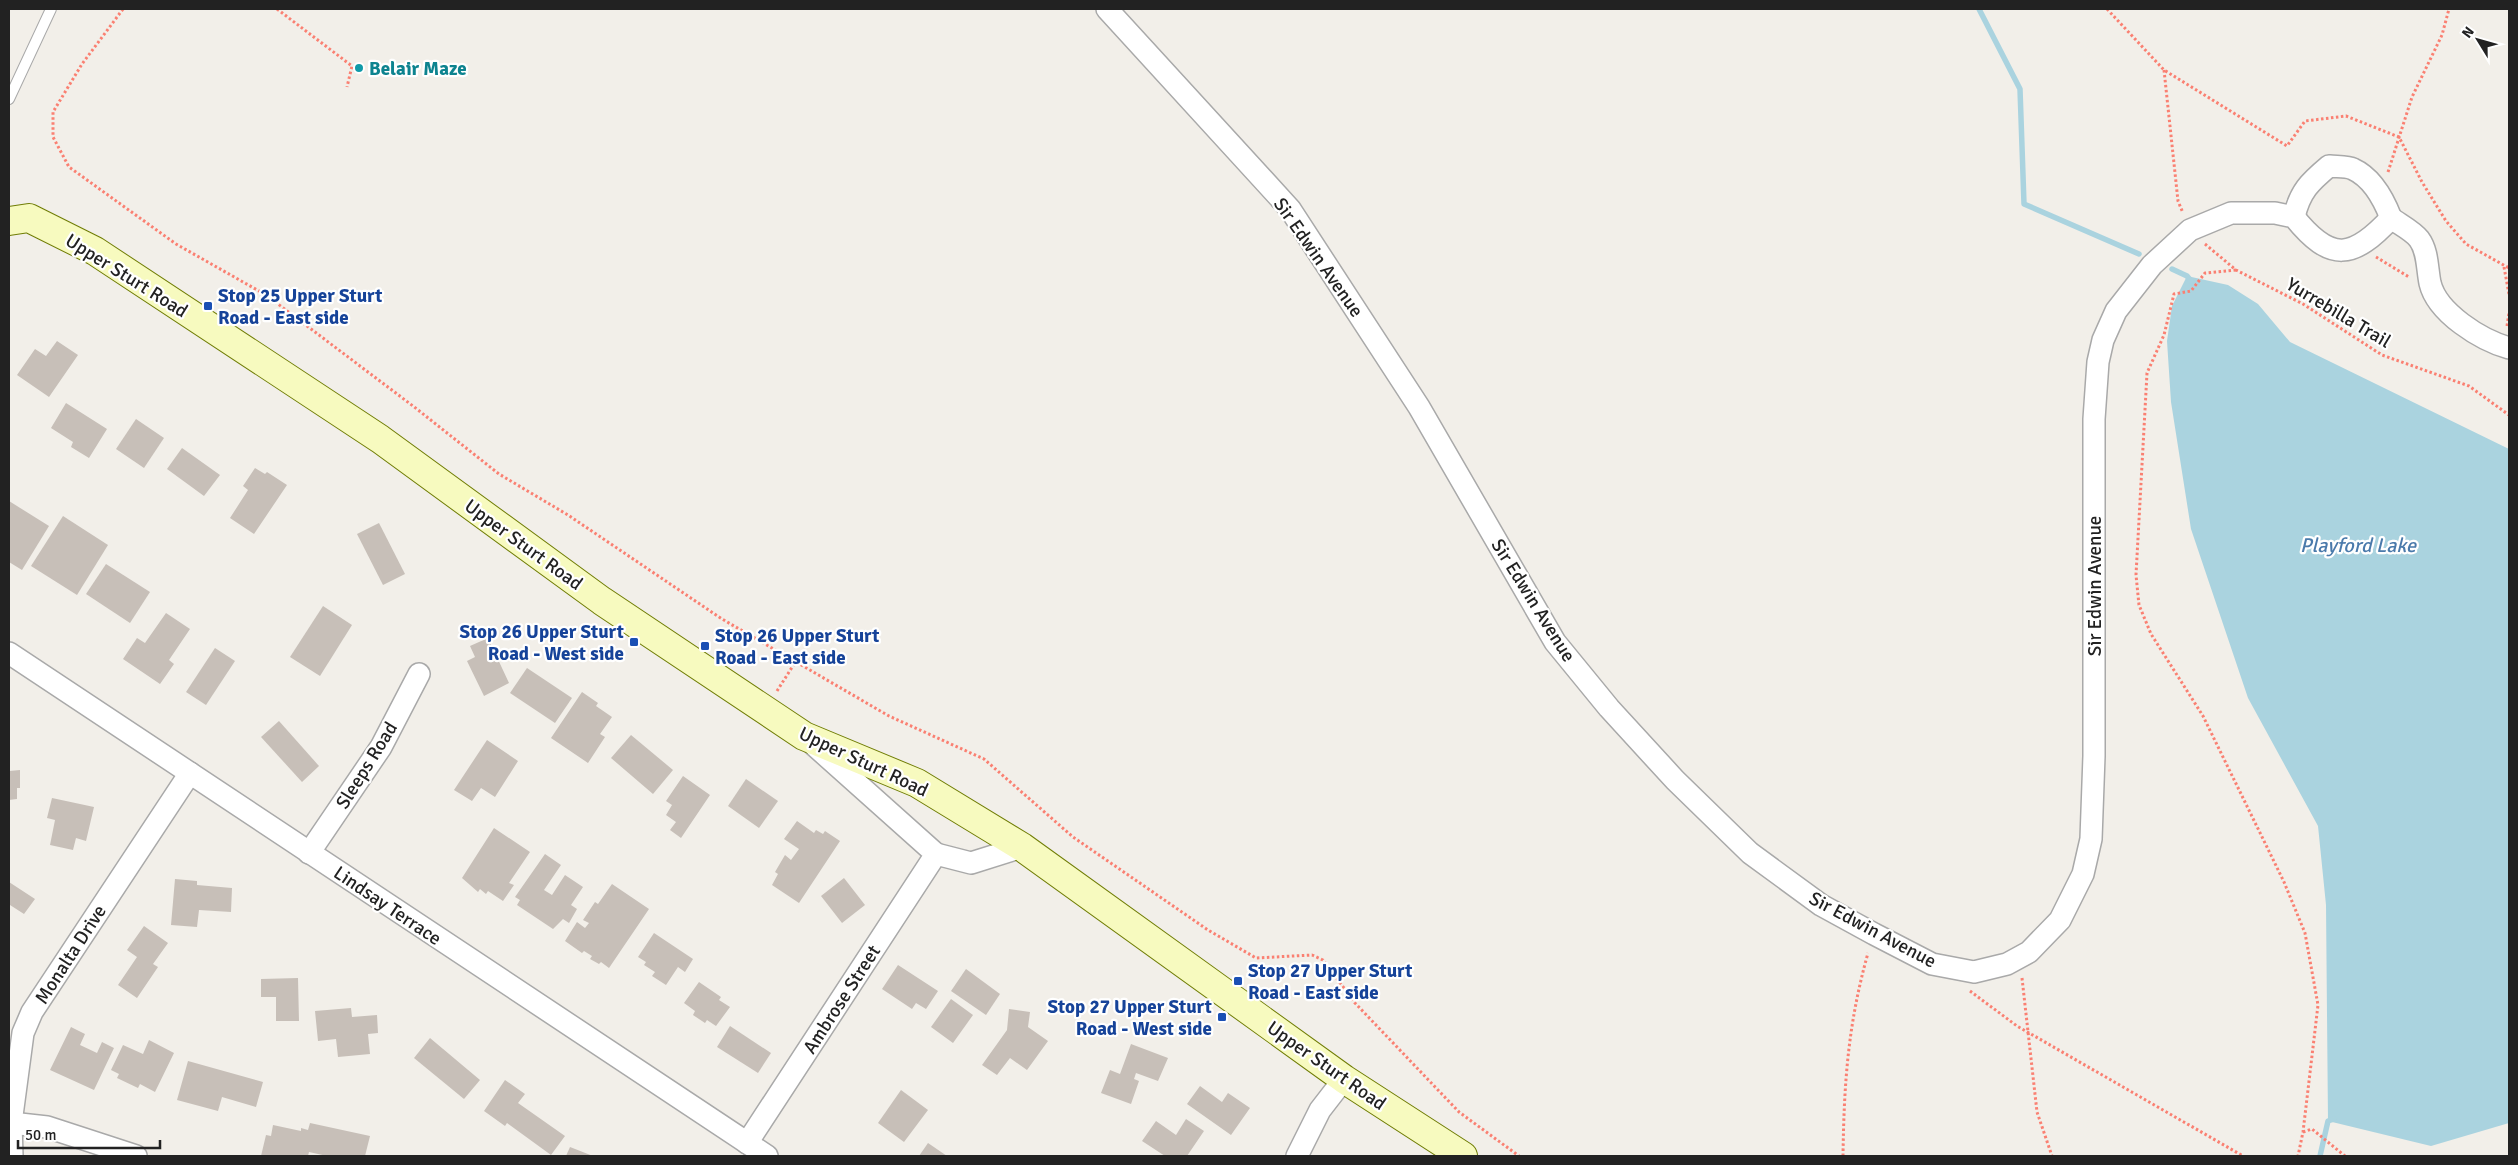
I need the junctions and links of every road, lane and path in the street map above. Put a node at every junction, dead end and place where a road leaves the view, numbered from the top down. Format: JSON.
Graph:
{"nodes":[{"id":1,"x":51,"y":9,"type":"edge"},
{"id":2,"x":123,"y":9,"type":"edge"},
{"id":3,"x":278,"y":9,"type":"edge"},
{"id":4,"x":1107,"y":9,"type":"edge"},
{"id":5,"x":2107,"y":9,"type":"edge"},
{"id":6,"x":2449,"y":9,"type":"edge"},
{"id":7,"x":2164,"y":70,"type":"junction"},
{"id":8,"x":346,"y":88,"type":"dead end"},
{"id":9,"x":9,"y":99,"type":"edge"},
{"id":10,"x":2399,"y":137,"type":"junction"},
{"id":11,"x":2388,"y":209,"type":"junction"},
{"id":12,"x":2294,"y":216,"type":"junction"},
{"id":13,"x":9,"y":220,"type":"edge"},
{"id":14,"x":2190,"y":230,"type":"junction"},
{"id":15,"x":2354,"y":250,"type":"junction"},
{"id":16,"x":2504,"y":267,"type":"junction"},
{"id":17,"x":2509,"y":268,"type":"edge"},
{"id":18,"x":2236,"y":270,"type":"junction"},
{"id":19,"x":2509,"y":294,"type":"edge"},
{"id":20,"x":2434,"y":295,"type":"junction"},
{"id":21,"x":2509,"y":348,"type":"edge"},
{"id":22,"x":2509,"y":416,"type":"edge"},
{"id":23,"x":9,"y":654,"type":"edge"},
{"id":24,"x":796,"y":661,"type":"junction"},
{"id":25,"x":419,"y":674,"type":"dead end"},
{"id":26,"x":765,"y":710,"type":"junction"},
{"id":27,"x":804,"y":736,"type":"junction"},
{"id":28,"x":190,"y":773,"type":"junction"},
{"id":29,"x":1022,"y":846,"type":"junction"},
{"id":30,"x":309,"y":853,"type":"junction"},
{"id":31,"x":936,"y":854,"type":"junction"},
{"id":32,"x":1874,"y":934,"type":"junction"},
{"id":33,"x":2024,"y":955,"type":"junction"},
{"id":34,"x":1963,"y":987,"type":"dead end"},
{"id":35,"x":2028,"y":1032,"type":"junction"},
{"id":36,"x":1344,"y":1079,"type":"junction"},
{"id":37,"x":12,"y":1123,"type":"junction"},
{"id":38,"x":2303,"y":1132,"type":"junction"},
{"id":39,"x":747,"y":1143,"type":"junction"},
{"id":40,"x":12,"y":1156,"type":"edge"},
{"id":41,"x":136,"y":1156,"type":"edge"},
{"id":42,"x":767,"y":1156,"type":"edge"},
{"id":43,"x":1297,"y":1156,"type":"edge"},
{"id":44,"x":1463,"y":1156,"type":"edge"},
{"id":45,"x":1519,"y":1156,"type":"edge"},
{"id":46,"x":1842,"y":1156,"type":"edge"},
{"id":47,"x":2052,"y":1156,"type":"edge"},
{"id":48,"x":2243,"y":1156,"type":"edge"},
{"id":49,"x":2298,"y":1156,"type":"edge"},
{"id":50,"x":2345,"y":1156,"type":"edge"}],
"edges":[{"from":1,"to":9,"type":"lane"},
{"from":2,"to":24,"type":"path"},
{"from":3,"to":8,"type":"path"},
{"from":4,"to":32,"type":"street","name":"Sir Edwin Avenue"},
{"from":5,"to":7,"type":"path"},
{"from":6,"to":10,"type":"path"},
{"from":7,"to":10,"type":"path"},
{"from":7,"to":14,"type":"path"},
{"from":10,"to":11,"type":"path"},
{"from":10,"to":16,"type":"path"},
{"from":11,"to":12,"type":"street"},
{"from":11,"to":15,"type":"street"},
{"from":11,"to":20,"type":"street"},
{"from":12,"to":14,"type":"street","name":"Sir Edwin Avenue"},
{"from":12,"to":15,"type":"street"},
{"from":13,"to":26,"type":"main road","name":"Upper Sturt Road"},
{"from":14,"to":18,"type":"path","name":"Yurrebilla Trail"},
{"from":14,"to":33,"type":"street","name":"Sir Edwin Avenue"},
{"from":15,"to":20,"type":"path"},
{"from":16,"to":17,"type":"path"},
{"from":16,"to":19,"type":"path"},
{"from":18,"to":22,"type":"path","name":"Yurrebilla Trail"},
{"from":18,"to":38,"type":"path"},
{"from":20,"to":21,"type":"street"},
{"from":23,"to":28,"type":"street","name":"Lindsay Terrace"},
{"from":24,"to":26,"type":"path"},
{"from":24,"to":45,"type":"path"},
{"from":25,"to":30,"type":"street","name":"Sleeps Road"},
{"from":26,"to":27,"type":"main road","name":"Upper Sturt Road"},
{"from":27,"to":29,"type":"main road","name":"Upper Sturt Road"},
{"from":27,"to":31,"type":"street"},
{"from":28,"to":30,"type":"street","name":"Lindsay Terrace"},
{"from":28,"to":37,"type":"street","name":"Monalta Drive"},
{"from":29,"to":31,"type":"street"},
{"from":29,"to":36,"type":"main road","name":"Upper Sturt Road"},
{"from":30,"to":39,"type":"street","name":"Lindsay Terrace"},
{"from":31,"to":39,"type":"street","name":"Ambrose Street"},
{"from":32,"to":33,"type":"street","name":"Sir Edwin Avenue"},
{"from":32,"to":46,"type":"path"},
{"from":33,"to":35,"type":"path"},
{"from":34,"to":35,"type":"path"},
{"from":35,"to":47,"type":"path"},
{"from":35,"to":48,"type":"path"},
{"from":36,"to":43,"type":"street"},
{"from":36,"to":44,"type":"main road","name":"Upper Sturt Road"},
{"from":37,"to":40,"type":"street","name":"Monalta Drive"},
{"from":37,"to":41,"type":"street"},
{"from":38,"to":49,"type":"path"},
{"from":38,"to":50,"type":"path"},
{"from":39,"to":42,"type":"street","name":"Lindsay Terrace"}]}
